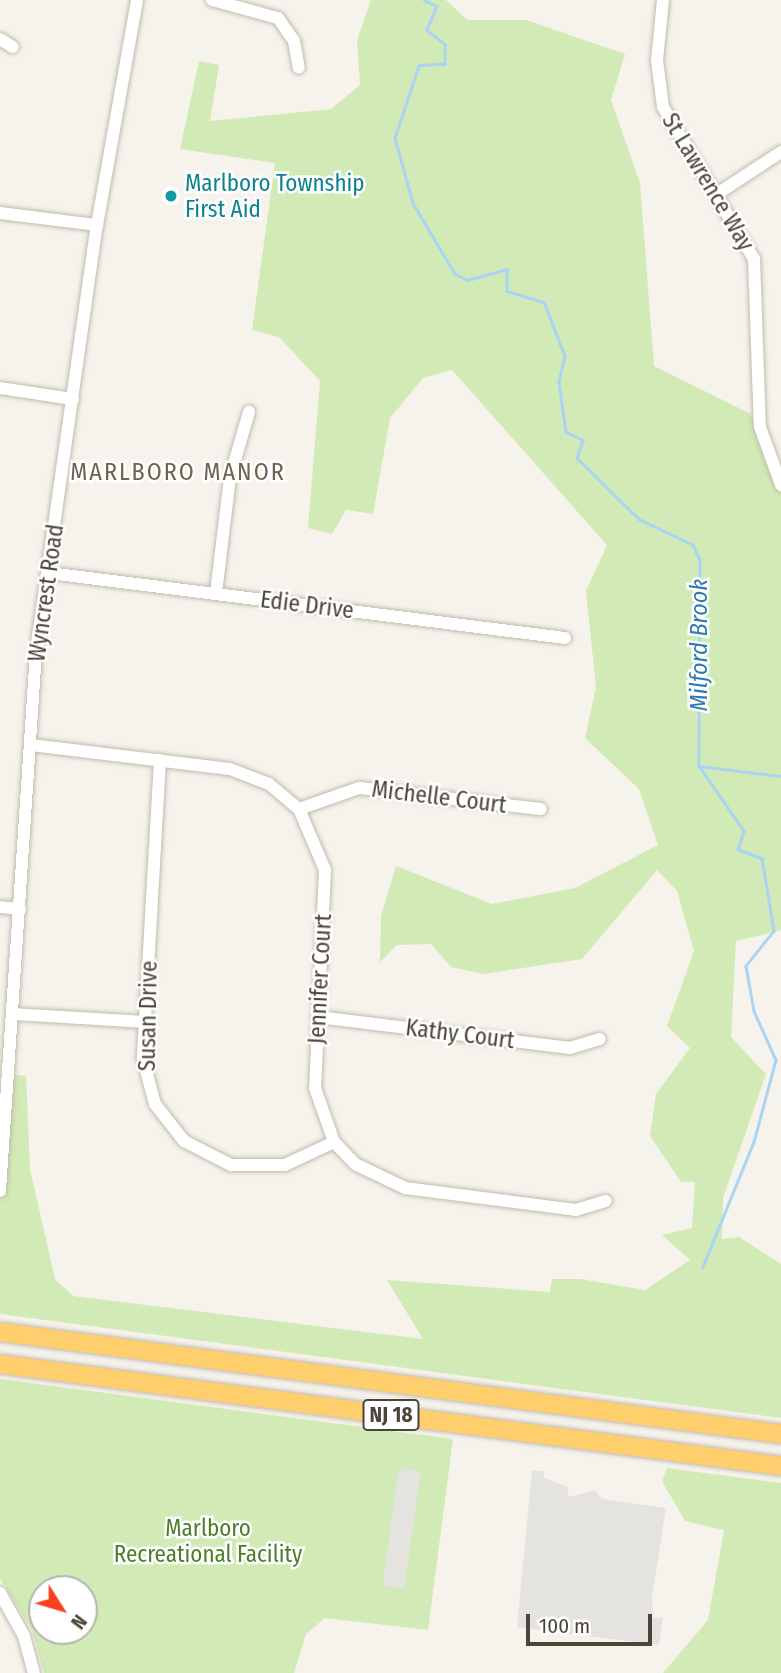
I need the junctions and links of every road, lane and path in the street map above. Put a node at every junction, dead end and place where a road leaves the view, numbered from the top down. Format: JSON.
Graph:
{"nodes":[{"id":1,"x":137,"y":0,"type":"edge"},
{"id":2,"x":212,"y":0,"type":"edge"},
{"id":3,"x":663,"y":0,"type":"edge"},
{"id":4,"x":0,"y":39,"type":"edge"},
{"id":5,"x":13,"y":47,"type":"dead end"},
{"id":6,"x":299,"y":68,"type":"dead end"},
{"id":7,"x":781,"y":152,"type":"edge"},
{"id":8,"x":717,"y":194,"type":"junction"},
{"id":9,"x":0,"y":213,"type":"edge"},
{"id":10,"x":97,"y":225,"type":"junction"},
{"id":11,"x":0,"y":388,"type":"edge"},
{"id":12,"x":73,"y":399,"type":"junction"},
{"id":13,"x":249,"y":412,"type":"dead end"},
{"id":14,"x":781,"y":485,"type":"edge"},
{"id":15,"x":49,"y":572,"type":"junction"},
{"id":16,"x":216,"y":593,"type":"junction"},
{"id":17,"x":565,"y":638,"type":"dead end"},
{"id":18,"x":31,"y":745,"type":"junction"},
{"id":19,"x":160,"y":760,"type":"junction"},
{"id":20,"x":299,"y":808,"type":"junction"},
{"id":21,"x":541,"y":809,"type":"dead end"},
{"id":22,"x":0,"y":907,"type":"edge"},
{"id":23,"x":20,"y":909,"type":"junction"},
{"id":24,"x":13,"y":1014,"type":"junction"},
{"id":25,"x":318,"y":1017,"type":"junction"},
{"id":26,"x":144,"y":1022,"type":"junction"},
{"id":27,"x":600,"y":1039,"type":"dead end"},
{"id":28,"x":334,"y":1143,"type":"junction"},
{"id":29,"x":0,"y":1191,"type":"edge"},
{"id":30,"x":606,"y":1201,"type":"dead end"},
{"id":31,"x":0,"y":1332,"type":"edge"},
{"id":32,"x":0,"y":1364,"type":"edge"},
{"id":33,"x":781,"y":1434,"type":"edge"},
{"id":34,"x":781,"y":1466,"type":"edge"},
{"id":35,"x":0,"y":1593,"type":"edge"},
{"id":36,"x":34,"y":1673,"type":"edge"}],
"edges":[{"from":1,"to":10,"type":"street","name":"Wyncrest Road"},
{"from":2,"to":6,"type":"street"},
{"from":3,"to":8,"type":"street","name":"St Lawrence Way"},
{"from":4,"to":5,"type":"street"},
{"from":7,"to":8,"type":"street"},
{"from":8,"to":14,"type":"street","name":"St Lawrence Way"},
{"from":9,"to":10,"type":"street"},
{"from":10,"to":12,"type":"street","name":"Wyncrest Road"},
{"from":11,"to":12,"type":"street"},
{"from":12,"to":15,"type":"street","name":"Wyncrest Road"},
{"from":13,"to":16,"type":"street"},
{"from":15,"to":16,"type":"street","name":"Edie Drive"},
{"from":15,"to":18,"type":"street","name":"Wyncrest Road"},
{"from":16,"to":17,"type":"street","name":"Edie Drive"},
{"from":18,"to":19,"type":"street"},
{"from":18,"to":23,"type":"street","name":"Wyncrest Road"},
{"from":19,"to":20,"type":"street"},
{"from":19,"to":26,"type":"street","name":"Susan Drive"},
{"from":20,"to":21,"type":"street","name":"Michelle Court"},
{"from":20,"to":25,"type":"street","name":"Jennifer Court"},
{"from":22,"to":23,"type":"street"},
{"from":23,"to":24,"type":"street","name":"Wyncrest Road"},
{"from":24,"to":26,"type":"street"},
{"from":24,"to":29,"type":"street","name":"Wyncrest Road"},
{"from":25,"to":27,"type":"street","name":"Kathy Court"},
{"from":25,"to":28,"type":"street","name":"Jennifer Court"},
{"from":26,"to":28,"type":"street","name":"Susan Drive"},
{"from":28,"to":30,"type":"street","name":"Jennifer Court"},
{"from":31,"to":33,"type":"highway","number":"NJ 18"},
{"from":32,"to":34,"type":"highway","number":"NJ 18"},
{"from":35,"to":36,"type":"street"}]}
